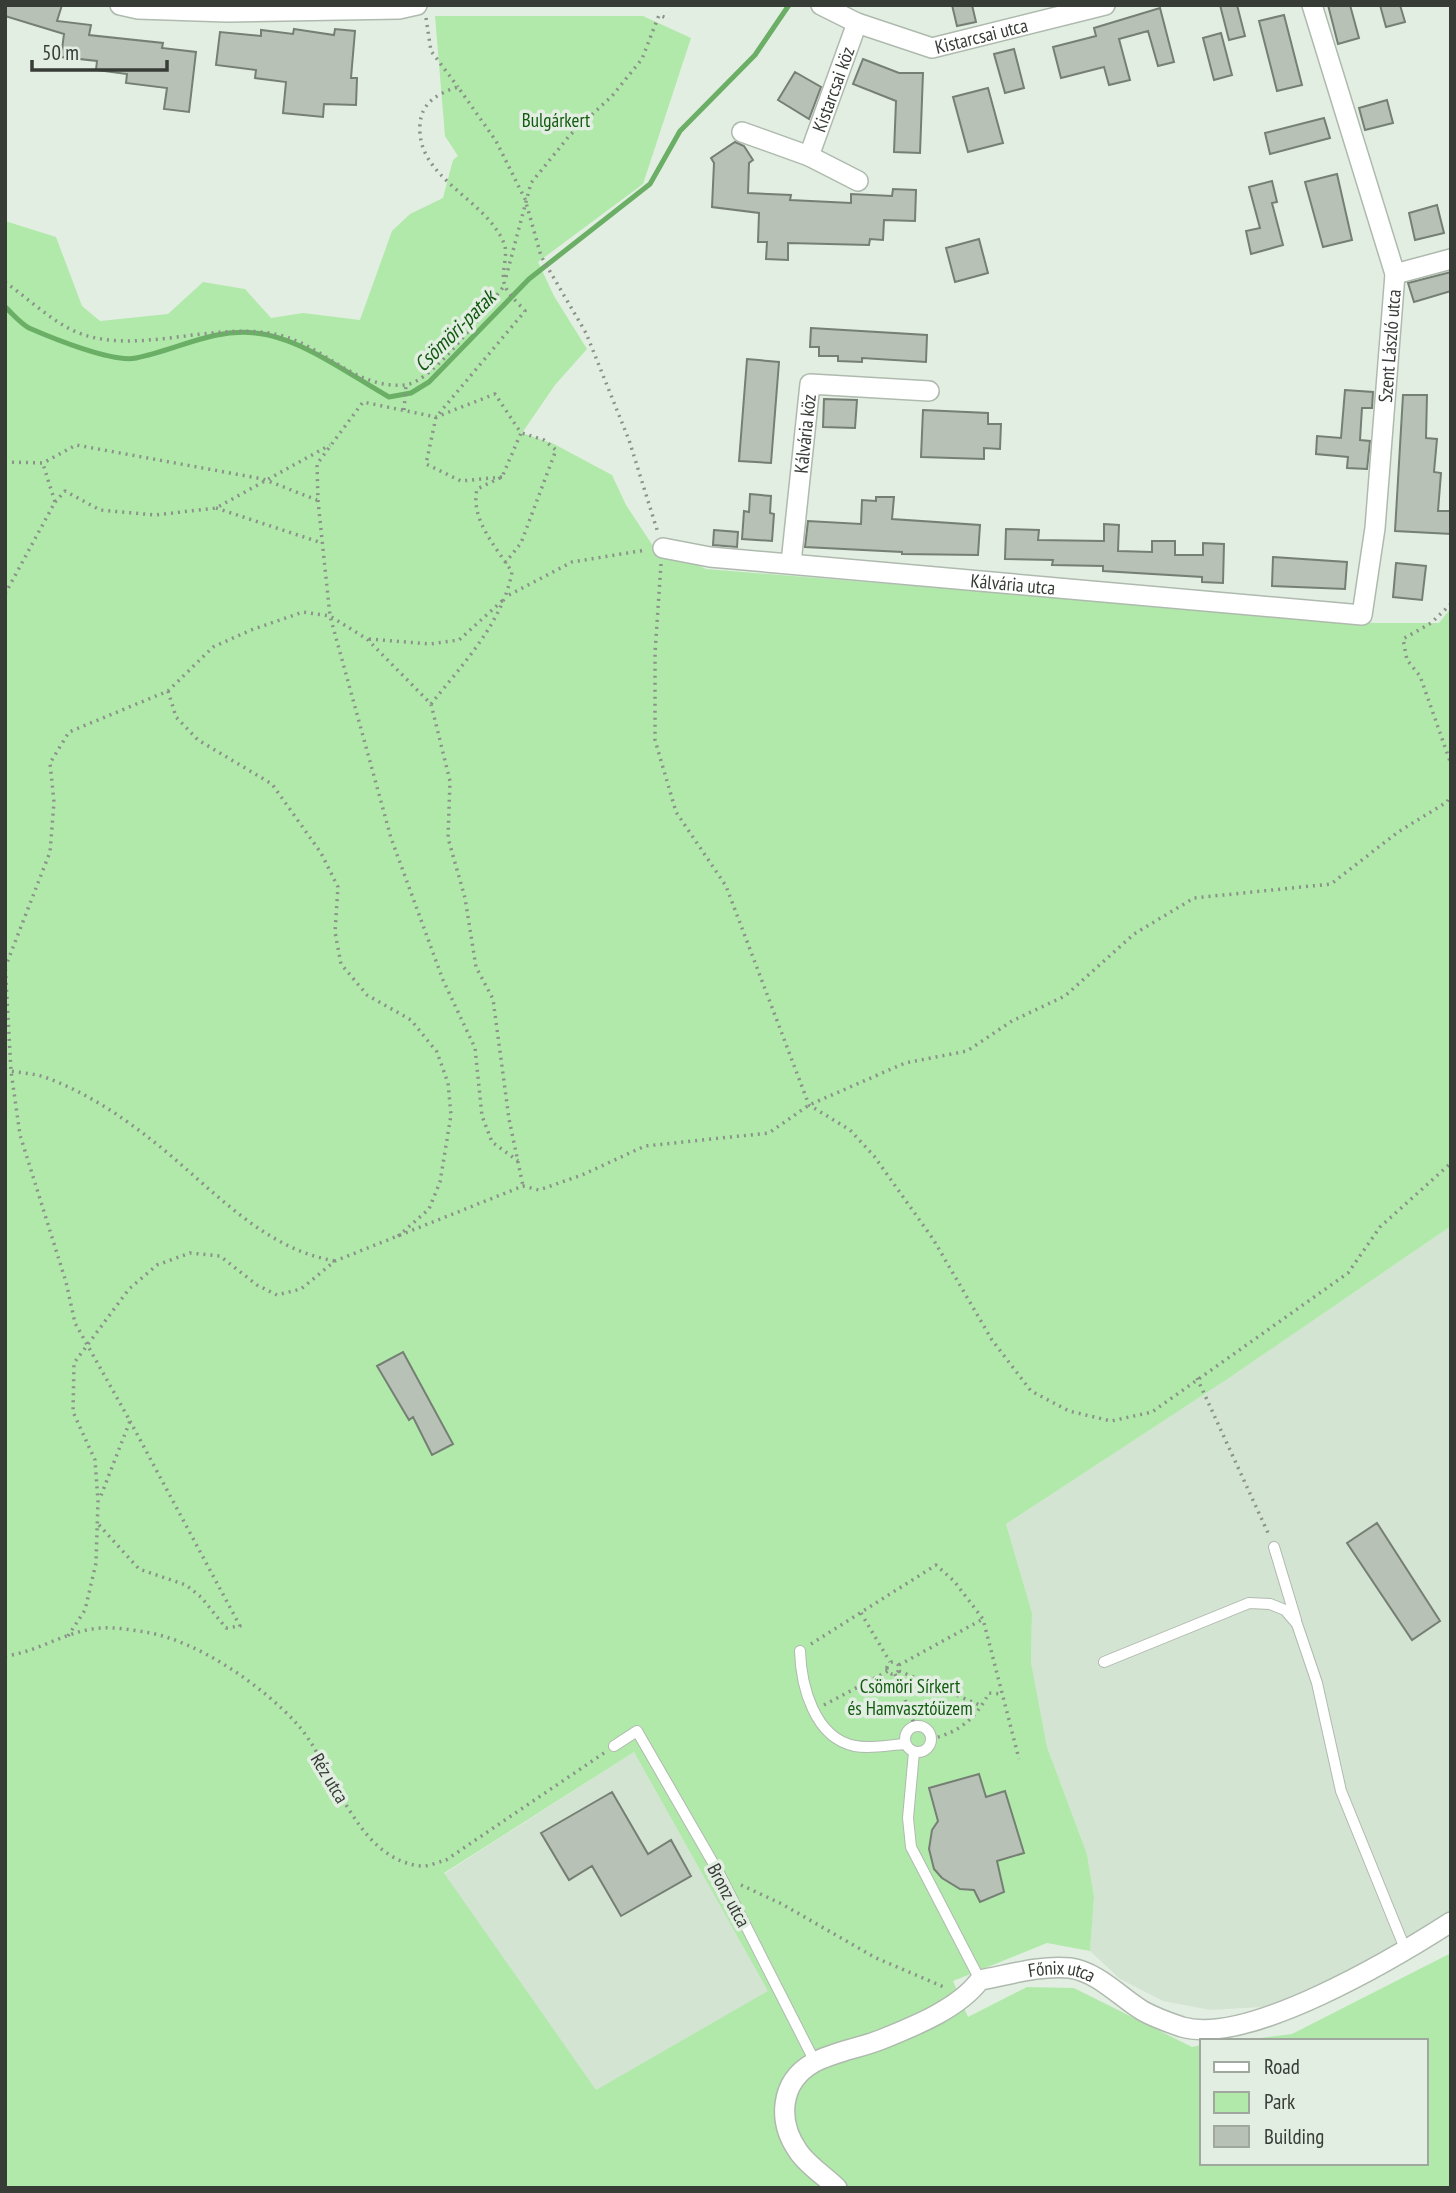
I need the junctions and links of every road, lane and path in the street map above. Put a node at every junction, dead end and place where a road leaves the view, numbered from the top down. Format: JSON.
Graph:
{"nodes":[{"id":1,"x":120,"y":5,"type":"edge"},
{"id":2,"x":821,"y":5,"type":"edge"},
{"id":3,"x":1105,"y":5,"type":"edge"},
{"id":4,"x":1312,"y":5,"type":"edge"},
{"id":5,"x":421,"y":11,"type":"edge"},
{"id":6,"x":670,"y":19,"type":"dead end"},
{"id":7,"x":857,"y":23,"type":"junction"},
{"id":8,"x":458,"y":87,"type":"junction"},
{"id":9,"x":743,"y":132,"type":"dead end"},
{"id":10,"x":809,"y":156,"type":"junction"},
{"id":11,"x":858,"y":181,"type":"dead end"},
{"id":12,"x":525,"y":199,"type":"junction"},
{"id":13,"x":1451,"y":259,"type":"edge"},
{"id":14,"x":1395,"y":274,"type":"junction"},
{"id":15,"x":5,"y":282,"type":"edge"},
{"id":16,"x":505,"y":285,"type":"junction"},
{"id":17,"x":406,"y":387,"type":"junction"},
{"id":18,"x":929,"y":391,"type":"dead end"},
{"id":19,"x":404,"y":410,"type":"junction"},
{"id":20,"x":436,"y":417,"type":"junction"},
{"id":21,"x":522,"y":433,"type":"junction"},
{"id":22,"x":333,"y":443,"type":"junction"},
{"id":23,"x":5,"y":462,"type":"edge"},
{"id":24,"x":43,"y":463,"type":"junction"},
{"id":25,"x":502,"y":477,"type":"junction"},
{"id":26,"x":267,"y":481,"type":"junction"},
{"id":27,"x":318,"y":501,"type":"junction"},
{"id":28,"x":55,"y":502,"type":"junction"},
{"id":29,"x":216,"y":508,"type":"junction"},
{"id":30,"x":322,"y":543,"type":"junction"},
{"id":31,"x":663,"y":548,"type":"junction"},
{"id":32,"x":506,"y":563,"type":"junction"},
{"id":33,"x":791,"y":563,"type":"junction"},
{"id":34,"x":5,"y":594,"type":"edge"},
{"id":35,"x":508,"y":595,"type":"junction"},
{"id":36,"x":1451,"y":604,"type":"edge"},
{"id":37,"x":1362,"y":615,"type":"joint"},
{"id":38,"x":330,"y":616,"type":"junction"},
{"id":39,"x":367,"y":639,"type":"junction"},
{"id":40,"x":168,"y":691,"type":"junction"},
{"id":41,"x":432,"y":704,"type":"junction"},
{"id":42,"x":1451,"y":764,"type":"edge"},
{"id":43,"x":1451,"y":795,"type":"edge"},
{"id":44,"x":6,"y":966,"type":"edge"},
{"id":45,"x":8,"y":1070,"type":"edge"},
{"id":46,"x":809,"y":1105,"type":"junction"},
{"id":47,"x":518,"y":1161,"type":"junction"},
{"id":48,"x":1451,"y":1163,"type":"edge"},
{"id":49,"x":523,"y":1186,"type":"junction"},
{"id":50,"x":393,"y":1241,"type":"junction"},
{"id":51,"x":335,"y":1261,"type":"junction"},
{"id":52,"x":89,"y":1346,"type":"junction"},
{"id":53,"x":1197,"y":1378,"type":"junction"},
{"id":54,"x":130,"y":1421,"type":"junction"},
{"id":55,"x":98,"y":1502,"type":"junction"},
{"id":56,"x":97,"y":1524,"type":"junction"},
{"id":57,"x":1274,"y":1546,"type":"joint"},
{"id":58,"x":861,"y":1612,"type":"junction"},
{"id":59,"x":982,"y":1619,"type":"junction"},
{"id":60,"x":1297,"y":1624,"type":"junction"},
{"id":61,"x":68,"y":1636,"type":"junction"},
{"id":62,"x":800,"y":1651,"type":"joint"},
{"id":63,"x":5,"y":1656,"type":"edge"},
{"id":64,"x":890,"y":1662,"type":"junction"},
{"id":65,"x":1104,"y":1662,"type":"dead end"},
{"id":66,"x":899,"y":1665,"type":"junction"},
{"id":67,"x":888,"y":1671,"type":"junction"},
{"id":68,"x":897,"y":1672,"type":"junction"},
{"id":69,"x":1003,"y":1694,"type":"junction"},
{"id":70,"x":982,"y":1706,"type":"junction"},
{"id":71,"x":813,"y":1710,"type":"junction"},
{"id":72,"x":915,"y":1726,"type":"junction"},
{"id":73,"x":931,"y":1739,"type":"junction"},
{"id":74,"x":905,"y":1744,"type":"junction"},
{"id":75,"x":614,"y":1746,"type":"joint"},
{"id":76,"x":914,"y":1752,"type":"junction"},
{"id":77,"x":1019,"y":1759,"type":"dead end"},
{"id":78,"x":720,"y":1875,"type":"junction"},
{"id":79,"x":1451,"y":1922,"type":"edge"},
{"id":80,"x":1406,"y":1951,"type":"junction"},
{"id":81,"x":980,"y":1980,"type":"junction"},
{"id":82,"x":968,"y":1997,"type":"junction"},
{"id":83,"x":816,"y":2062,"type":"junction"},
{"id":84,"x":837,"y":2188,"type":"edge"}],
"edges":[{"from":1,"to":5,"type":"street"},
{"from":2,"to":7,"type":"street","name":"Kistarcsai utca"},
{"from":3,"to":7,"type":"street","name":"Kistarcsai utca"},
{"from":4,"to":14,"type":"street","name":"Szent László utca"},
{"from":5,"to":8,"type":"path"},
{"from":6,"to":12,"type":"path"},
{"from":7,"to":10,"type":"street","name":"Kistarcsai köz"},
{"from":8,"to":12,"type":"path"},
{"from":8,"to":16,"type":"path"},
{"from":9,"to":10,"type":"street","name":"Kistarcsai köz"},
{"from":10,"to":11,"type":"street","name":"Kistarcsai köz"},
{"from":12,"to":16,"type":"path"},
{"from":12,"to":31,"type":"path"},
{"from":13,"to":14,"type":"street"},
{"from":14,"to":37,"type":"street","name":"Szent László utca"},
{"from":15,"to":17,"type":"path"},
{"from":16,"to":17,"type":"path"},
{"from":16,"to":20,"type":"path"},
{"from":17,"to":19,"type":"path"},
{"from":18,"to":33,"type":"street","name":"Kálvária köz"},
{"from":19,"to":20,"type":"path"},
{"from":19,"to":22,"type":"path"},
{"from":20,"to":21,"type":"path"},
{"from":20,"to":25,"type":"path"},
{"from":21,"to":25,"type":"path"},
{"from":21,"to":32,"type":"path"},
{"from":22,"to":26,"type":"path"},
{"from":22,"to":27,"type":"path"},
{"from":23,"to":24,"type":"path"},
{"from":24,"to":26,"type":"path"},
{"from":24,"to":28,"type":"path"},
{"from":25,"to":32,"type":"path"},
{"from":26,"to":27,"type":"path"},
{"from":26,"to":29,"type":"path"},
{"from":27,"to":30,"type":"path"},
{"from":28,"to":29,"type":"path"},
{"from":28,"to":34,"type":"path"},
{"from":29,"to":30,"type":"path"},
{"from":30,"to":38,"type":"path"},
{"from":31,"to":33,"type":"street","name":"Kálvária utca"},
{"from":31,"to":35,"type":"path"},
{"from":31,"to":46,"type":"path"},
{"from":32,"to":35,"type":"path"},
{"from":33,"to":37,"type":"street","name":"Kálvária utca"},
{"from":35,"to":39,"type":"path"},
{"from":35,"to":41,"type":"path"},
{"from":36,"to":42,"type":"path"},
{"from":38,"to":39,"type":"path"},
{"from":38,"to":40,"type":"path"},
{"from":38,"to":47,"type":"path"},
{"from":39,"to":41,"type":"path"},
{"from":40,"to":44,"type":"path"},
{"from":40,"to":50,"type":"path"},
{"from":41,"to":47,"type":"path"},
{"from":43,"to":46,"type":"path"},
{"from":44,"to":45,"type":"path"},
{"from":45,"to":51,"type":"path"},
{"from":45,"to":52,"type":"path"},
{"from":46,"to":49,"type":"path"},
{"from":46,"to":53,"type":"path"},
{"from":47,"to":49,"type":"path"},
{"from":48,"to":53,"type":"path"},
{"from":49,"to":50,"type":"path"},
{"from":50,"to":51,"type":"path"},
{"from":51,"to":52,"type":"path"},
{"from":52,"to":54,"type":"path"},
{"from":52,"to":55,"type":"path"},
{"from":53,"to":57,"type":"path"},
{"from":54,"to":55,"type":"path"},
{"from":54,"to":56,"type":"path"},
{"from":55,"to":56,"type":"path"},
{"from":56,"to":61,"type":"path"},
{"from":57,"to":60,"type":"lane"},
{"from":58,"to":59,"type":"path"},
{"from":58,"to":62,"type":"path"},
{"from":58,"to":64,"type":"path"},
{"from":59,"to":66,"type":"path"},
{"from":59,"to":69,"type":"path"},
{"from":60,"to":65,"type":"lane"},
{"from":60,"to":80,"type":"lane"},
{"from":61,"to":63,"type":"path","name":"Réz utca"},
{"from":61,"to":75,"type":"path","name":"Réz utca"},
{"from":62,"to":71,"type":"lane"},
{"from":64,"to":66,"type":"path"},
{"from":64,"to":67,"type":"path"},
{"from":66,"to":68,"type":"path"},
{"from":67,"to":68,"type":"path"},
{"from":67,"to":71,"type":"path"},
{"from":68,"to":70,"type":"path"},
{"from":68,"to":72,"type":"path"},
{"from":69,"to":70,"type":"path"},
{"from":69,"to":77,"type":"path"},
{"from":70,"to":73,"type":"path"},
{"from":71,"to":74,"type":"lane"},
{"from":72,"to":73,"type":"lane"},
{"from":72,"to":74,"type":"lane"},
{"from":73,"to":76,"type":"lane"},
{"from":74,"to":76,"type":"lane"},
{"from":75,"to":78,"type":"lane","name":"Bronz utca"},
{"from":76,"to":81,"type":"lane"},
{"from":78,"to":82,"type":"path"},
{"from":78,"to":83,"type":"lane","name":"Bronz utca"},
{"from":79,"to":80,"type":"street","name":"Főnix utca"},
{"from":80,"to":81,"type":"street","name":"Főnix utca"},
{"from":81,"to":82,"type":"street"},
{"from":82,"to":83,"type":"street"},
{"from":83,"to":84,"type":"street"}]}
